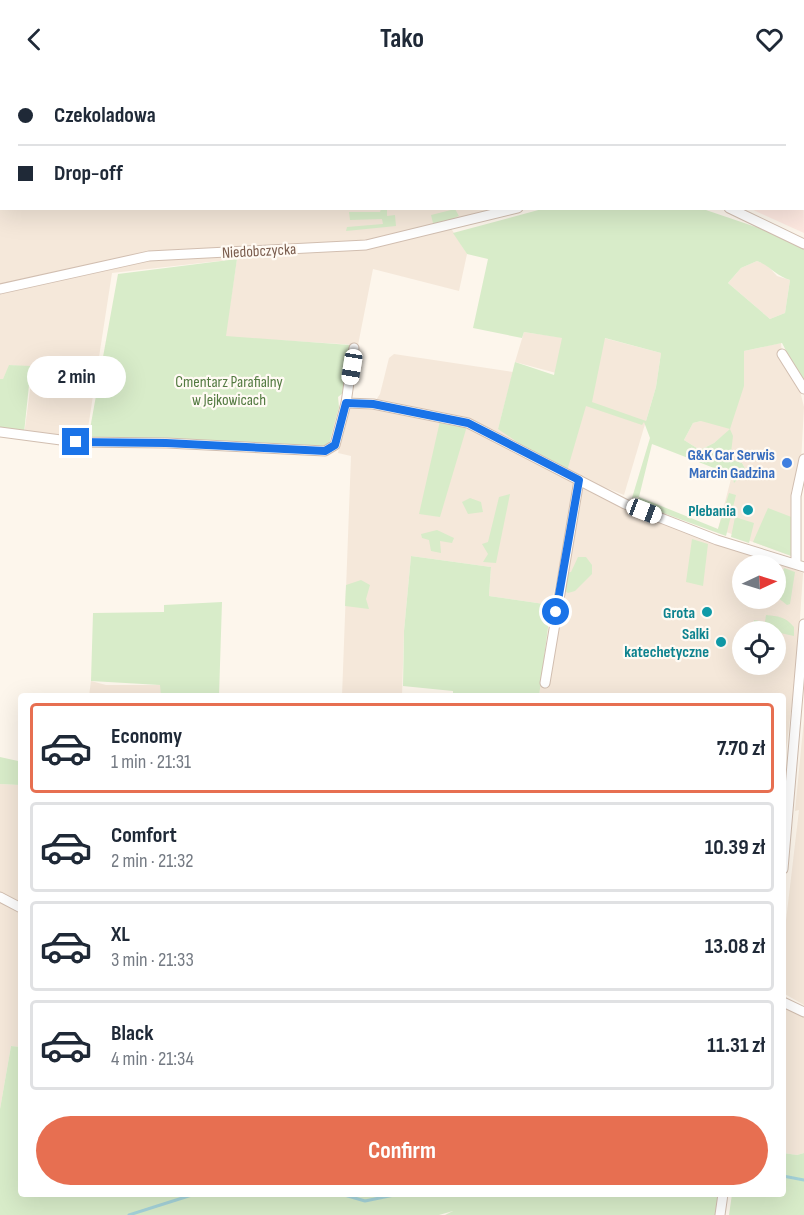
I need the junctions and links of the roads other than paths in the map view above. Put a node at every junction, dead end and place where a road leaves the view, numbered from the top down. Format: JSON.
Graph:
{"nodes":[{"id":1,"x":510,"y":210,"type":"edge"},
{"id":2,"x":733,"y":210,"type":"edge"},
{"id":3,"x":804,"y":244,"type":"edge"},
{"id":4,"x":0,"y":289,"type":"edge"},
{"id":5,"x":354,"y":348,"type":"dead end"},
{"id":6,"x":782,"y":354,"type":"dead end"},
{"id":7,"x":804,"y":389,"type":"edge"},
{"id":8,"x":346,"y":403,"type":"junction"},
{"id":9,"x":0,"y":432,"type":"edge"},
{"id":10,"x":804,"y":459,"type":"edge"},
{"id":11,"x":579,"y":480,"type":"junction"},
{"id":12,"x":800,"y":566,"type":"edge"},
{"id":13,"x":804,"y":624,"type":"edge"},
{"id":14,"x":545,"y":683,"type":"dead end"},
{"id":15,"x":786,"y":834,"type":"edge"},
{"id":16,"x":0,"y":897,"type":"edge"},
{"id":17,"x":18,"y":906,"type":"edge"},
{"id":18,"x":786,"y":1003,"type":"edge"},
{"id":19,"x":804,"y":1012,"type":"edge"},
{"id":20,"x":723,"y":1197,"type":"edge"},
{"id":21,"x":720,"y":1215,"type":"edge"}],
"edges":[{"from":1,"to":4,"type":"street","name":"Niedobczycka"},
{"from":2,"to":3,"type":"street"},
{"from":5,"to":8,"type":"street"},
{"from":6,"to":7,"type":"street"},
{"from":8,"to":9,"type":"street"},
{"from":8,"to":11,"type":"street"},
{"from":10,"to":12,"type":"street"},
{"from":11,"to":12,"type":"street"},
{"from":11,"to":14,"type":"street"},
{"from":13,"to":15,"type":"street"},
{"from":16,"to":17,"type":"street"},
{"from":18,"to":19,"type":"street"},
{"from":20,"to":21,"type":"street"}]}
